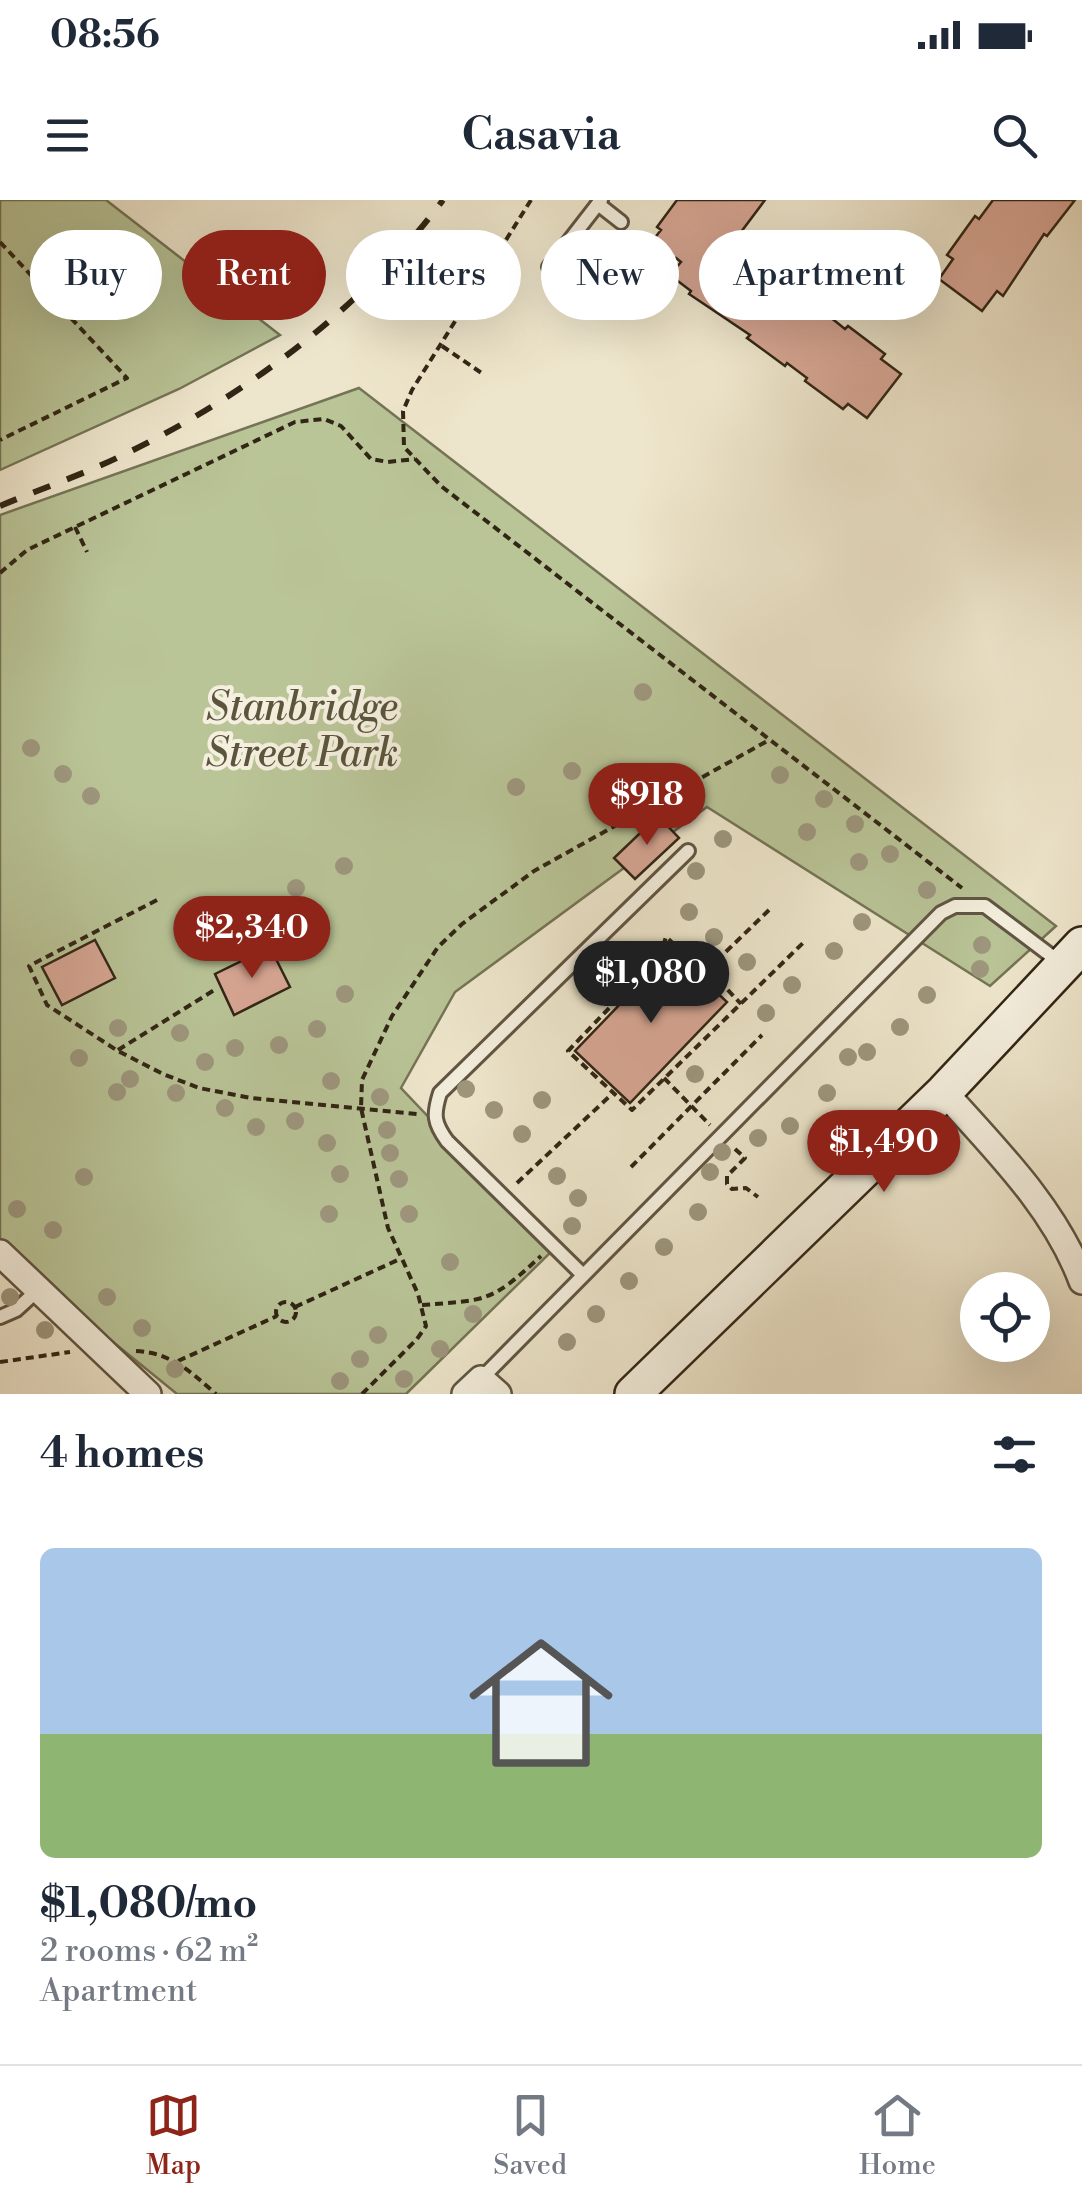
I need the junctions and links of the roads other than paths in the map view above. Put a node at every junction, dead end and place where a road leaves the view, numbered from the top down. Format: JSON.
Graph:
{"nodes":[{"id":1,"x":600,"y":202,"type":"edge"},
{"id":2,"x":622,"y":222,"type":"dead end"},
{"id":3,"x":578,"y":230,"type":"edge"},
{"id":4,"x":688,"y":851,"type":"dead end"},
{"id":5,"x":1073,"y":955,"type":"edge"},
{"id":6,"x":944,"y":1092,"type":"junction"},
{"id":7,"x":0,"y":1252,"type":"edge"},
{"id":8,"x":583,"y":1275,"type":"junction"},
{"id":9,"x":1082,"y":1282,"type":"edge"},
{"id":10,"x":40,"y":1288,"type":"junction"},
{"id":11,"x":0,"y":1317,"type":"edge"},
{"id":12,"x":481,"y":1389,"type":"edge"},
{"id":13,"x":148,"y":1394,"type":"edge"},
{"id":14,"x":633,"y":1394,"type":"edge"}],
"edges":[{"from":1,"to":2,"type":"lane"},
{"from":1,"to":3,"type":"lane"},
{"from":4,"to":8,"type":"lane"},
{"from":5,"to":6,"type":"street"},
{"from":5,"to":8,"type":"lane"},
{"from":6,"to":9,"type":"street"},
{"from":6,"to":14,"type":"street"},
{"from":7,"to":10,"type":"street"},
{"from":8,"to":12,"type":"lane"},
{"from":10,"to":11,"type":"lane"},
{"from":10,"to":13,"type":"street"}]}
